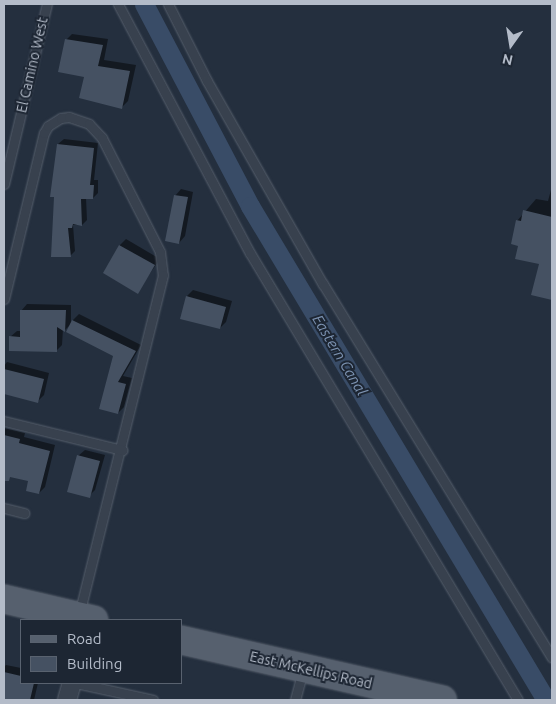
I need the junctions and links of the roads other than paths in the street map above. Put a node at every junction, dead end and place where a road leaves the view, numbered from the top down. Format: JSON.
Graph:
{"nodes":[{"id":1,"x":47,"y":4,"type":"edge"},
{"id":2,"x":118,"y":4,"type":"edge"},
{"id":3,"x":168,"y":4,"type":"edge"},
{"id":4,"x":4,"y":184,"type":"edge"},
{"id":5,"x":4,"y":299,"type":"edge"},
{"id":6,"x":4,"y":421,"type":"edge"},
{"id":7,"x":122,"y":450,"type":"junction"},
{"id":8,"x":4,"y":508,"type":"edge"},
{"id":9,"x":24,"y":514,"type":"dead end"},
{"id":10,"x":4,"y":600,"type":"edge"},
{"id":11,"x":86,"y":619,"type":"edge"},
{"id":12,"x":182,"y":640,"type":"edge"},
{"id":13,"x":552,"y":657,"type":"edge"},
{"id":14,"x":304,"y":668,"type":"junction"},
{"id":15,"x":72,"y":684,"type":"edge"},
{"id":16,"x":81,"y":684,"type":"edge"},
{"id":17,"x":404,"y":696,"type":"edge"},
{"id":18,"x":68,"y":700,"type":"edge"},
{"id":19,"x":153,"y":700,"type":"edge"},
{"id":20,"x":295,"y":700,"type":"edge"},
{"id":21,"x":442,"y":700,"type":"edge"},
{"id":22,"x":518,"y":700,"type":"edge"}],
"edges":[{"from":1,"to":4,"type":"lane","name":"El Camino West"},
{"from":2,"to":22,"type":"lane"},
{"from":3,"to":13,"type":"lane"},
{"from":5,"to":7,"type":"lane"},
{"from":6,"to":7,"type":"lane"},
{"from":7,"to":11,"type":"lane"},
{"from":8,"to":9,"type":"lane"},
{"from":10,"to":11,"type":"main road"},
{"from":12,"to":14,"type":"main road","name":"East McKellips Road"},
{"from":14,"to":17,"type":"main road","name":"East McKellips Road"},
{"from":14,"to":20,"type":"lane"},
{"from":15,"to":18,"type":"street"},
{"from":16,"to":19,"type":"lane"},
{"from":17,"to":21,"type":"main road","name":"East McKellips Road"}]}
